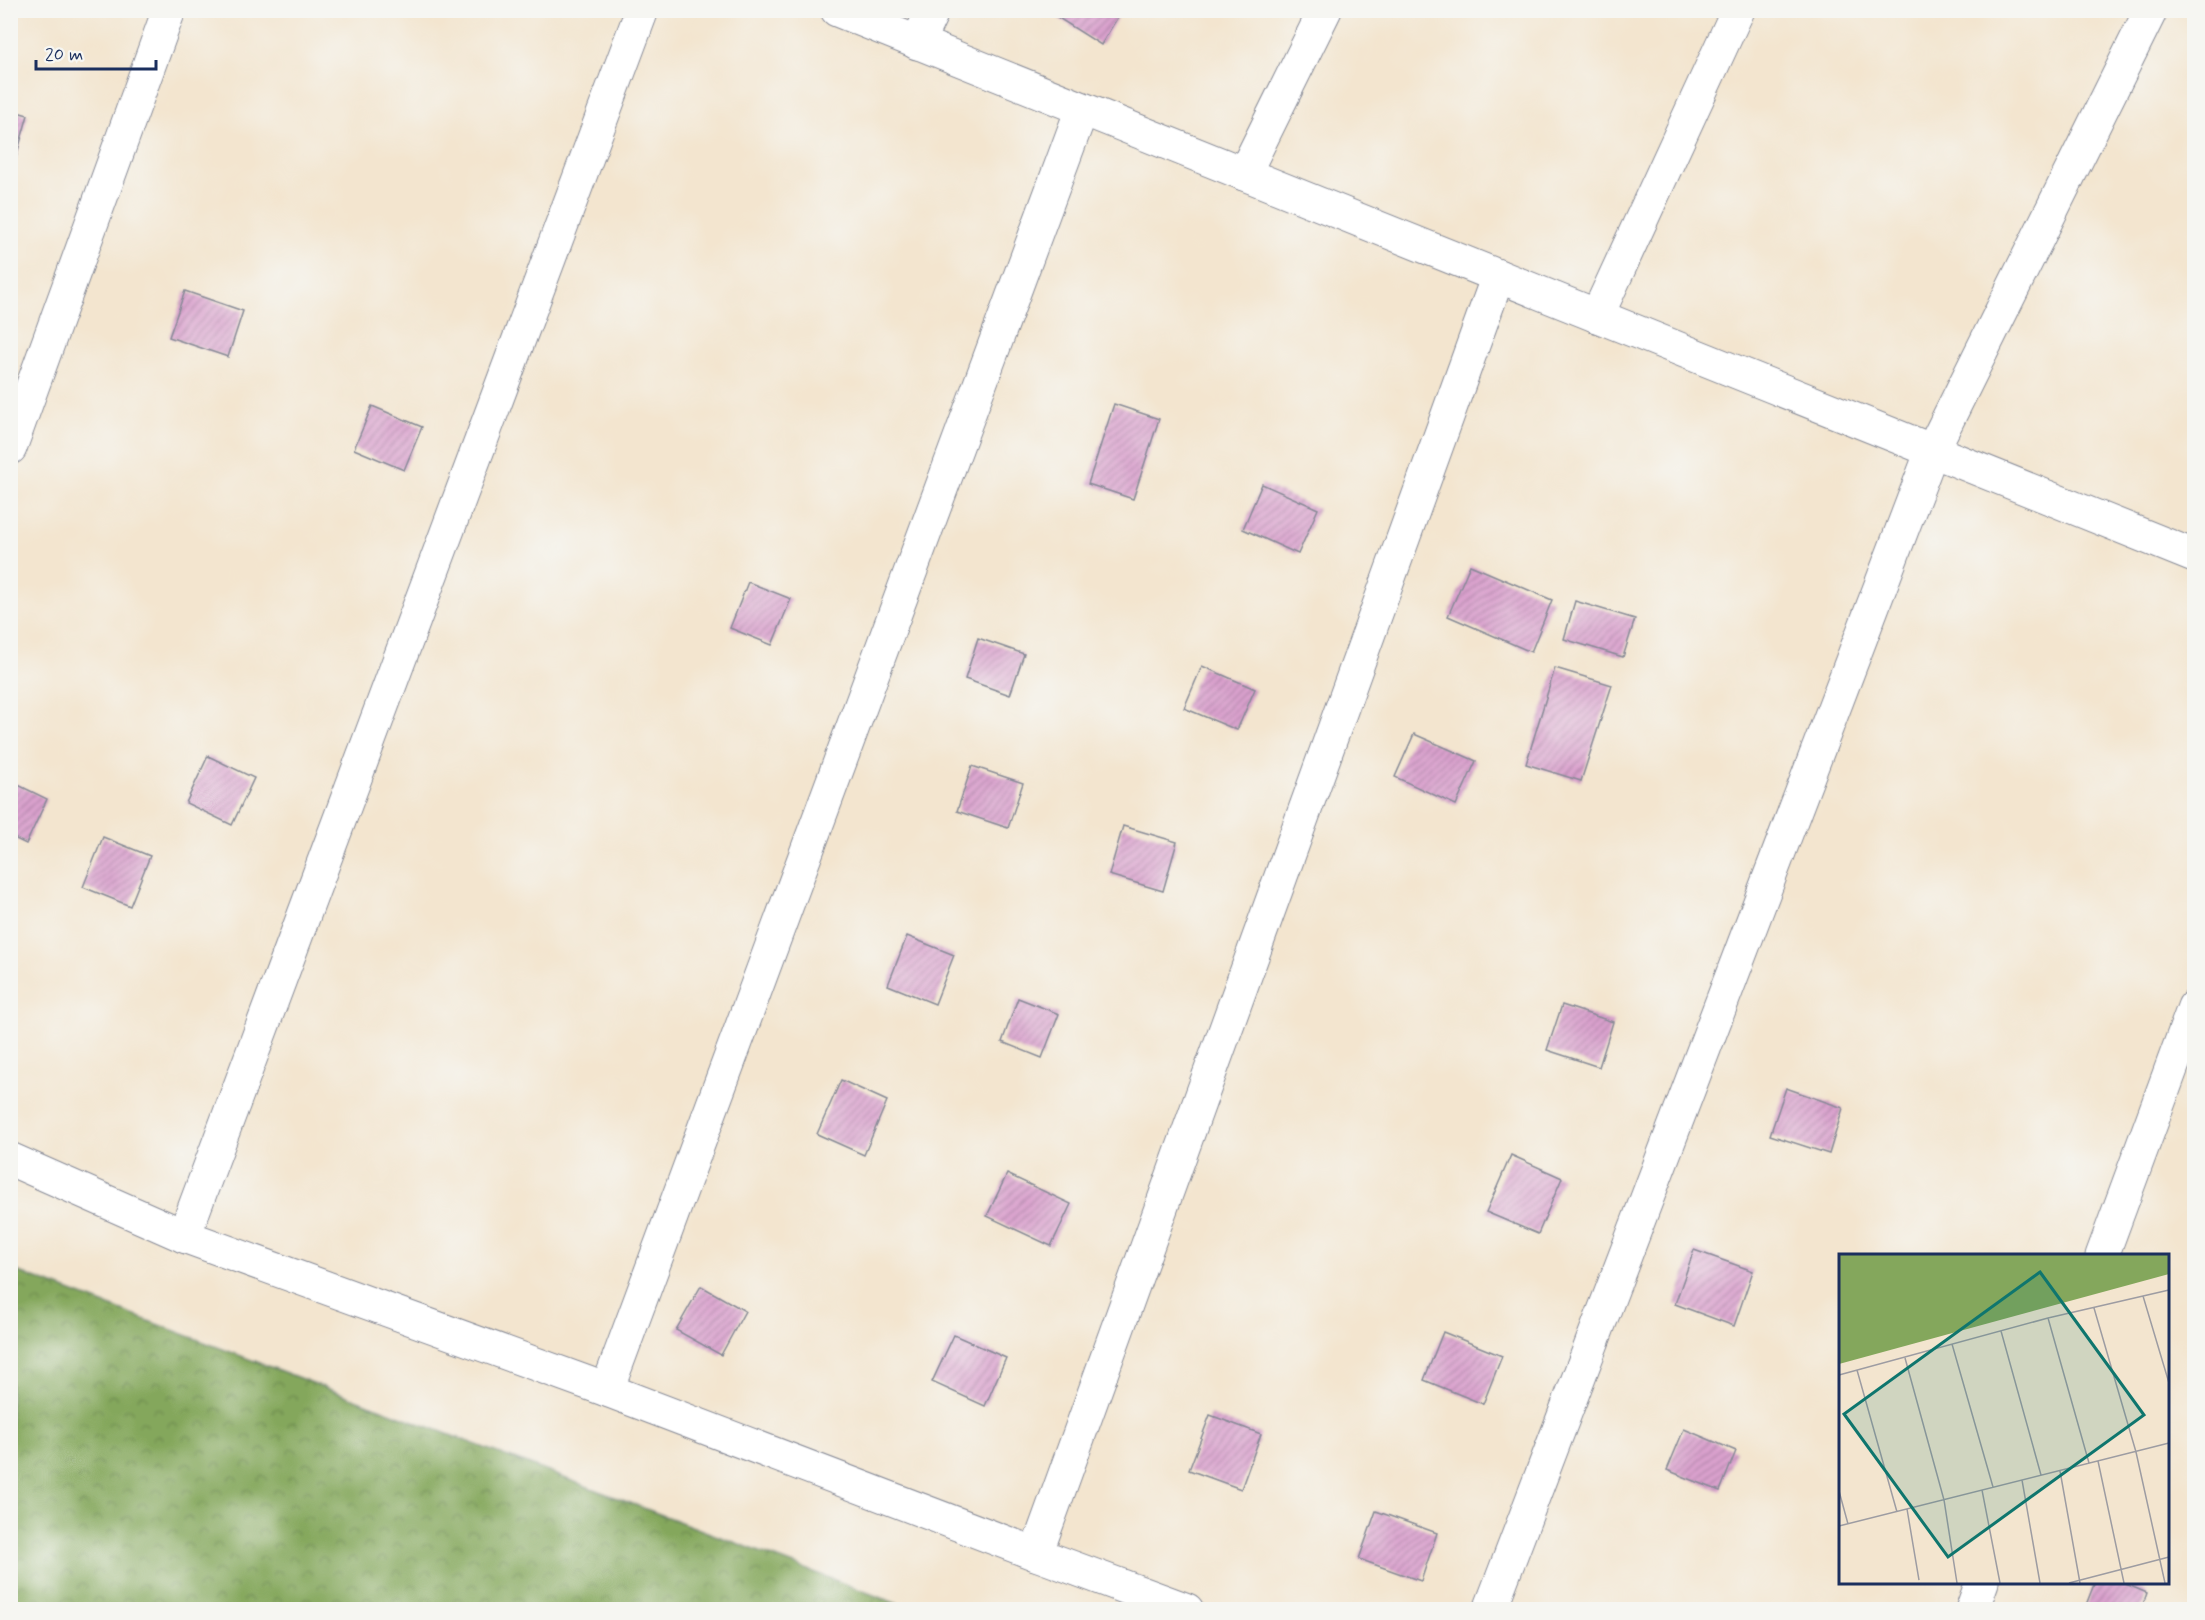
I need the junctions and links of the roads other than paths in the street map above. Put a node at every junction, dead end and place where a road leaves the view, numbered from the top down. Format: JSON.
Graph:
{"nodes":[{"id":1,"x":168,"y":10,"type":"edge"},
{"id":2,"x":642,"y":10,"type":"edge"},
{"id":3,"x":837,"y":10,"type":"edge"},
{"id":4,"x":933,"y":10,"type":"edge"},
{"id":5,"x":1325,"y":10,"type":"edge"},
{"id":6,"x":1738,"y":10,"type":"edge"},
{"id":7,"x":2151,"y":10,"type":"edge"},
{"id":8,"x":917,"y":43,"type":"junction"},
{"id":9,"x":1082,"y":109,"type":"junction"},
{"id":10,"x":1244,"y":174,"type":"junction"},
{"id":11,"x":1498,"y":276,"type":"junction"},
{"id":12,"x":1597,"y":316,"type":"junction"},
{"id":13,"x":10,"y":448,"type":"edge"},
{"id":14,"x":1932,"y":451,"type":"junction"},
{"id":15,"x":2194,"y":556,"type":"edge"},
{"id":16,"x":2194,"y":1006,"type":"edge"},
{"id":17,"x":10,"y":1159,"type":"edge"},
{"id":18,"x":184,"y":1236,"type":"junction"},
{"id":19,"x":2103,"y":1254,"type":"edge"},
{"id":20,"x":607,"y":1390,"type":"junction"},
{"id":21,"x":1036,"y":1554,"type":"junction"},
{"id":22,"x":1981,"y":1584,"type":"edge"},
{"id":23,"x":1187,"y":1610,"type":"edge"},
{"id":24,"x":1490,"y":1610,"type":"edge"},
{"id":25,"x":1972,"y":1610,"type":"edge"}],
"edges":[{"from":1,"to":13,"type":"street"},
{"from":2,"to":18,"type":"street"},
{"from":3,"to":8,"type":"street"},
{"from":4,"to":8,"type":"street"},
{"from":5,"to":10,"type":"street"},
{"from":6,"to":12,"type":"street"},
{"from":7,"to":14,"type":"street"},
{"from":8,"to":9,"type":"street"},
{"from":9,"to":10,"type":"street"},
{"from":9,"to":20,"type":"street"},
{"from":10,"to":11,"type":"street"},
{"from":11,"to":12,"type":"street"},
{"from":11,"to":21,"type":"street"},
{"from":12,"to":14,"type":"street"},
{"from":14,"to":15,"type":"street"},
{"from":14,"to":24,"type":"street"},
{"from":16,"to":19,"type":"street"},
{"from":17,"to":18,"type":"street"},
{"from":18,"to":20,"type":"street"},
{"from":20,"to":21,"type":"street"},
{"from":21,"to":23,"type":"street"},
{"from":22,"to":25,"type":"street"}]}
